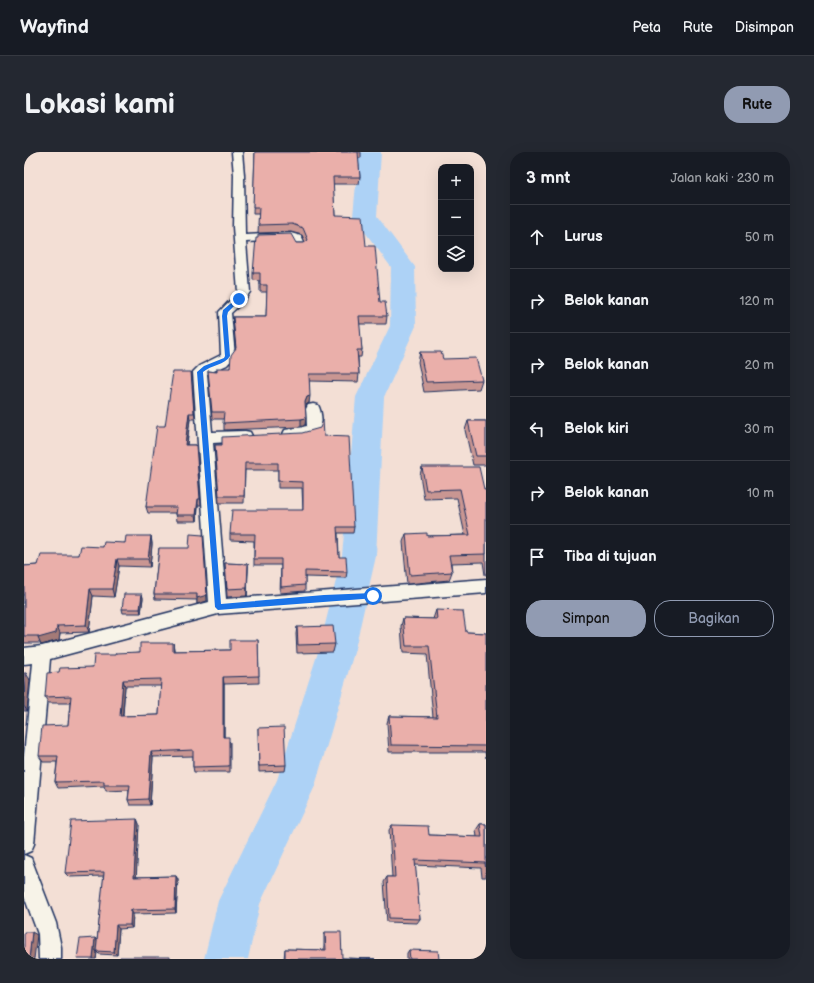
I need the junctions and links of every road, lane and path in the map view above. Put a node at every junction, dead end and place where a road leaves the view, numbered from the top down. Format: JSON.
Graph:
{"nodes":[{"id":1,"x":237,"y":152,"type":"edge"},
{"id":2,"x":240,"y":239,"type":"junction"},
{"id":3,"x":300,"y":247,"type":"edge"},
{"id":4,"x":313,"y":409,"type":"dead end"},
{"id":5,"x":279,"y":434,"type":"edge"},
{"id":6,"x":257,"y":435,"type":"edge"},
{"id":7,"x":204,"y":438,"type":"junction"},
{"id":8,"x":486,"y":586,"type":"edge"},
{"id":9,"x":218,"y":607,"type":"junction"},
{"id":10,"x":33,"y":655,"type":"edge"},
{"id":11,"x":24,"y":844,"type":"edge"},
{"id":12,"x":24,"y":865,"type":"edge"},
{"id":13,"x":50,"y":959,"type":"edge"}],
"edges":[{"from":1,"to":2,"type":"street"},
{"from":2,"to":3,"type":"street"},
{"from":2,"to":7,"type":"street"},
{"from":4,"to":5,"type":"street"},
{"from":6,"to":7,"type":"street"},
{"from":7,"to":9,"type":"street"},
{"from":8,"to":9,"type":"street"},
{"from":9,"to":10,"type":"street"},
{"from":10,"to":11,"type":"street"},
{"from":12,"to":13,"type":"street"}]}
